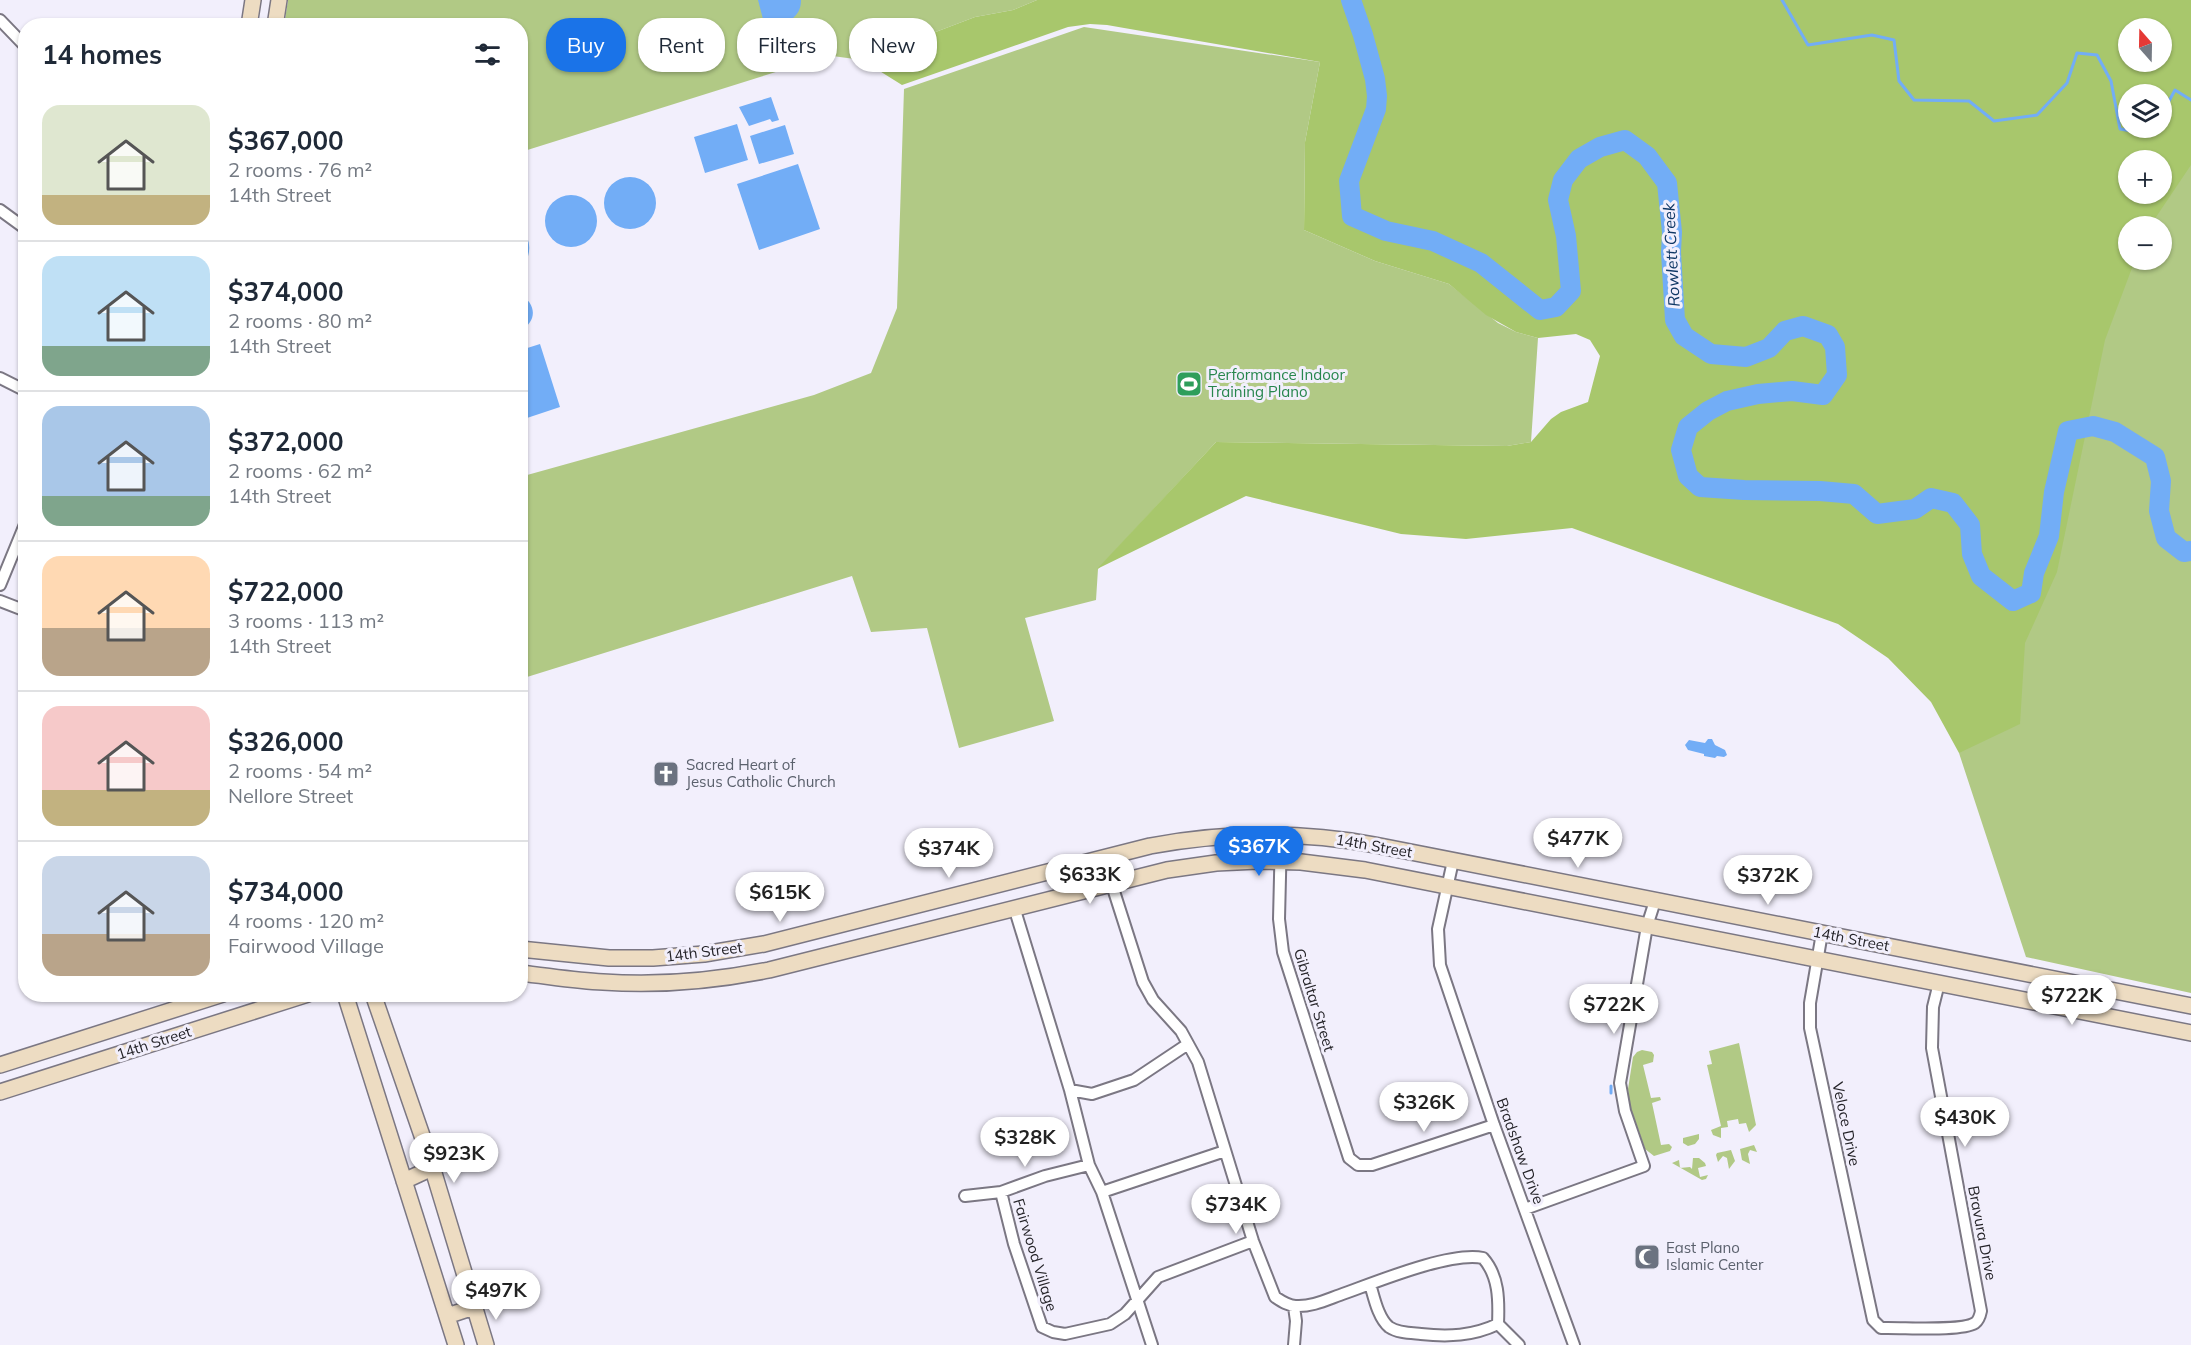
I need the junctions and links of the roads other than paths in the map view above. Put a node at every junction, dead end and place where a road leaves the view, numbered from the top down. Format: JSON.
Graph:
{"nodes":[{"id":1,"x":253,"y":0,"type":"edge"},
{"id":2,"x":279,"y":0,"type":"edge"},
{"id":3,"x":250,"y":18,"type":"edge"},
{"id":4,"x":276,"y":18,"type":"edge"},
{"id":5,"x":0,"y":20,"type":"edge"},
{"id":6,"x":18,"y":39,"type":"edge"},
{"id":7,"x":0,"y":210,"type":"edge"},
{"id":8,"x":18,"y":223,"type":"edge"},
{"id":9,"x":0,"y":378,"type":"edge"},
{"id":10,"x":18,"y":387,"type":"edge"},
{"id":11,"x":18,"y":541,"type":"edge"},
{"id":12,"x":0,"y":585,"type":"edge"},
{"id":13,"x":0,"y":601,"type":"edge"},
{"id":14,"x":18,"y":607,"type":"edge"},
{"id":15,"x":1281,"y":835,"type":"junction"},
{"id":16,"x":1103,"y":857,"type":"junction"},
{"id":17,"x":1281,"y":861,"type":"junction"},
{"id":18,"x":1453,"y":861,"type":"junction"},
{"id":19,"x":1111,"y":883,"type":"junction"},
{"id":20,"x":1447,"y":886,"type":"junction"},
{"id":21,"x":1654,"y":901,"type":"junction"},
{"id":22,"x":1014,"y":907,"type":"junction"},
{"id":23,"x":890,"y":912,"type":"junction"},
{"id":24,"x":1647,"y":926,"type":"junction"},
{"id":25,"x":1822,"y":933,"type":"junction"},
{"id":26,"x":896,"y":938,"type":"junction"},
{"id":27,"x":764,"y":944,"type":"junction"},
{"id":28,"x":528,"y":950,"type":"edge"},
{"id":29,"x":582,"y":956,"type":"junction"},
{"id":30,"x":1816,"y":959,"type":"junction"},
{"id":31,"x":769,"y":970,"type":"junction"},
{"id":32,"x":528,"y":974,"type":"edge"},
{"id":33,"x":580,"y":980,"type":"junction"},
{"id":34,"x":2062,"y":981,"type":"junction"},
{"id":35,"x":1939,"y":983,"type":"junction"},
{"id":36,"x":198,"y":1002,"type":"edge"},
{"id":37,"x":283,"y":1002,"type":"edge"},
{"id":38,"x":348,"y":1002,"type":"edge"},
{"id":39,"x":376,"y":1002,"type":"edge"},
{"id":40,"x":2056,"y":1006,"type":"junction"},
{"id":41,"x":2191,"y":1006,"type":"edge"},
{"id":42,"x":146,"y":1019,"type":"junction"},
{"id":43,"x":2191,"y":1033,"type":"edge"},
{"id":44,"x":154,"y":1043,"type":"junction"},
{"id":45,"x":1188,"y":1044,"type":"junction"},
{"id":46,"x":0,"y":1065,"type":"edge"},
{"id":47,"x":1070,"y":1090,"type":"junction"},
{"id":48,"x":0,"y":1092,"type":"edge"},
{"id":49,"x":1494,"y":1125,"type":"junction"},
{"id":50,"x":1225,"y":1151,"type":"junction"},
{"id":51,"x":1089,"y":1165,"type":"junction"},
{"id":52,"x":432,"y":1168,"type":"junction"},
{"id":53,"x":404,"y":1181,"type":"junction"},
{"id":54,"x":1001,"y":1192,"type":"junction"},
{"id":55,"x":1102,"y":1192,"type":"junction"},
{"id":56,"x":965,"y":1196,"type":"dead end"},
{"id":57,"x":1525,"y":1209,"type":"junction"},
{"id":58,"x":1253,"y":1241,"type":"junction"},
{"id":59,"x":1370,"y":1284,"type":"junction"},
{"id":60,"x":1137,"y":1300,"type":"junction"},
{"id":61,"x":1294,"y":1306,"type":"junction"},
{"id":62,"x":474,"y":1307,"type":"junction"},
{"id":63,"x":1981,"y":1311,"type":"joint"},
{"id":64,"x":447,"y":1316,"type":"junction"},
{"id":65,"x":1498,"y":1324,"type":"junction"},
{"id":66,"x":456,"y":1345,"type":"edge"},
{"id":67,"x":486,"y":1345,"type":"edge"},
{"id":68,"x":1152,"y":1345,"type":"edge"},
{"id":69,"x":1293,"y":1345,"type":"edge"},
{"id":70,"x":1519,"y":1345,"type":"edge"},
{"id":71,"x":1574,"y":1345,"type":"edge"}],
"edges":[{"from":1,"to":3,"type":"main road"},
{"from":2,"to":4,"type":"main road"},
{"from":5,"to":6,"type":"street"},
{"from":7,"to":8,"type":"street"},
{"from":9,"to":10,"type":"street"},
{"from":11,"to":12,"type":"street"},
{"from":13,"to":14,"type":"street"},
{"from":15,"to":16,"type":"main road","name":"14th Street"},
{"from":15,"to":17,"type":"street","name":"Gibraltar Street"},
{"from":15,"to":18,"type":"main road","name":"14th Street"},
{"from":16,"to":19,"type":"street"},
{"from":16,"to":23,"type":"main road","name":"14th Street"},
{"from":17,"to":19,"type":"main road","name":"14th Street"},
{"from":17,"to":20,"type":"main road","name":"14th Street"},
{"from":17,"to":49,"type":"street","name":"Gibraltar Street"},
{"from":18,"to":20,"type":"street","name":"Bradshaw Drive"},
{"from":18,"to":21,"type":"main road","name":"14th Street"},
{"from":19,"to":22,"type":"main road","name":"14th Street"},
{"from":19,"to":45,"type":"street"},
{"from":20,"to":24,"type":"main road","name":"14th Street"},
{"from":20,"to":49,"type":"street","name":"Bradshaw Drive"},
{"from":21,"to":24,"type":"street"},
{"from":21,"to":25,"type":"main road","name":"14th Street"},
{"from":22,"to":26,"type":"main road","name":"14th Street"},
{"from":22,"to":47,"type":"street"},
{"from":23,"to":26,"type":"main road"},
{"from":23,"to":27,"type":"main road","name":"14th Street"},
{"from":24,"to":30,"type":"main road","name":"14th Street"},
{"from":24,"to":57,"type":"street"},
{"from":25,"to":30,"type":"street","name":"Veloce Drive"},
{"from":25,"to":34,"type":"main road","name":"14th Street"},
{"from":26,"to":31,"type":"main road","name":"14th Street"},
{"from":27,"to":29,"type":"main road","name":"14th Street"},
{"from":27,"to":31,"type":"main road"},
{"from":28,"to":29,"type":"main road","name":"14th Street"},
{"from":29,"to":33,"type":"main road"},
{"from":30,"to":35,"type":"main road","name":"14th Street"},
{"from":30,"to":63,"type":"street","name":"Veloce Drive"},
{"from":31,"to":33,"type":"main road","name":"14th Street"},
{"from":32,"to":33,"type":"main road","name":"14th Street"},
{"from":34,"to":40,"type":"main road"},
{"from":34,"to":41,"type":"main road","name":"14th Street"},
{"from":35,"to":40,"type":"main road","name":"14th Street"},
{"from":35,"to":63,"type":"street","name":"Bravura Drive"},
{"from":36,"to":42,"type":"main road","name":"14th Street"},
{"from":37,"to":44,"type":"main road","name":"14th Street"},
{"from":38,"to":53,"type":"main road"},
{"from":39,"to":52,"type":"main road"},
{"from":40,"to":43,"type":"main road","name":"14th Street"},
{"from":42,"to":44,"type":"main road"},
{"from":42,"to":46,"type":"main road","name":"14th Street"},
{"from":44,"to":48,"type":"main road","name":"14th Street"},
{"from":45,"to":47,"type":"street"},
{"from":45,"to":50,"type":"street"},
{"from":47,"to":51,"type":"street"},
{"from":49,"to":57,"type":"street","name":"Bradshaw Drive"},
{"from":50,"to":55,"type":"street"},
{"from":50,"to":58,"type":"street"},
{"from":51,"to":54,"type":"street","name":"Fairwood Village"},
{"from":51,"to":55,"type":"street"},
{"from":52,"to":53,"type":"main road"},
{"from":52,"to":62,"type":"main road"},
{"from":53,"to":64,"type":"main road"},
{"from":54,"to":56,"type":"street","name":"Fairwood Village"},
{"from":54,"to":60,"type":"street","name":"Fairwood Village"},
{"from":55,"to":60,"type":"street"},
{"from":57,"to":71,"type":"street","name":"Bradshaw Drive"},
{"from":58,"to":60,"type":"street","name":"Fairwood Village"},
{"from":58,"to":61,"type":"street"},
{"from":59,"to":61,"type":"street"},
{"from":59,"to":65,"type":"street"},
{"from":59,"to":65,"type":"street"},
{"from":60,"to":68,"type":"street"},
{"from":61,"to":69,"type":"street"},
{"from":62,"to":64,"type":"main road"},
{"from":62,"to":67,"type":"main road"},
{"from":64,"to":66,"type":"main road"},
{"from":65,"to":70,"type":"street"}]}
